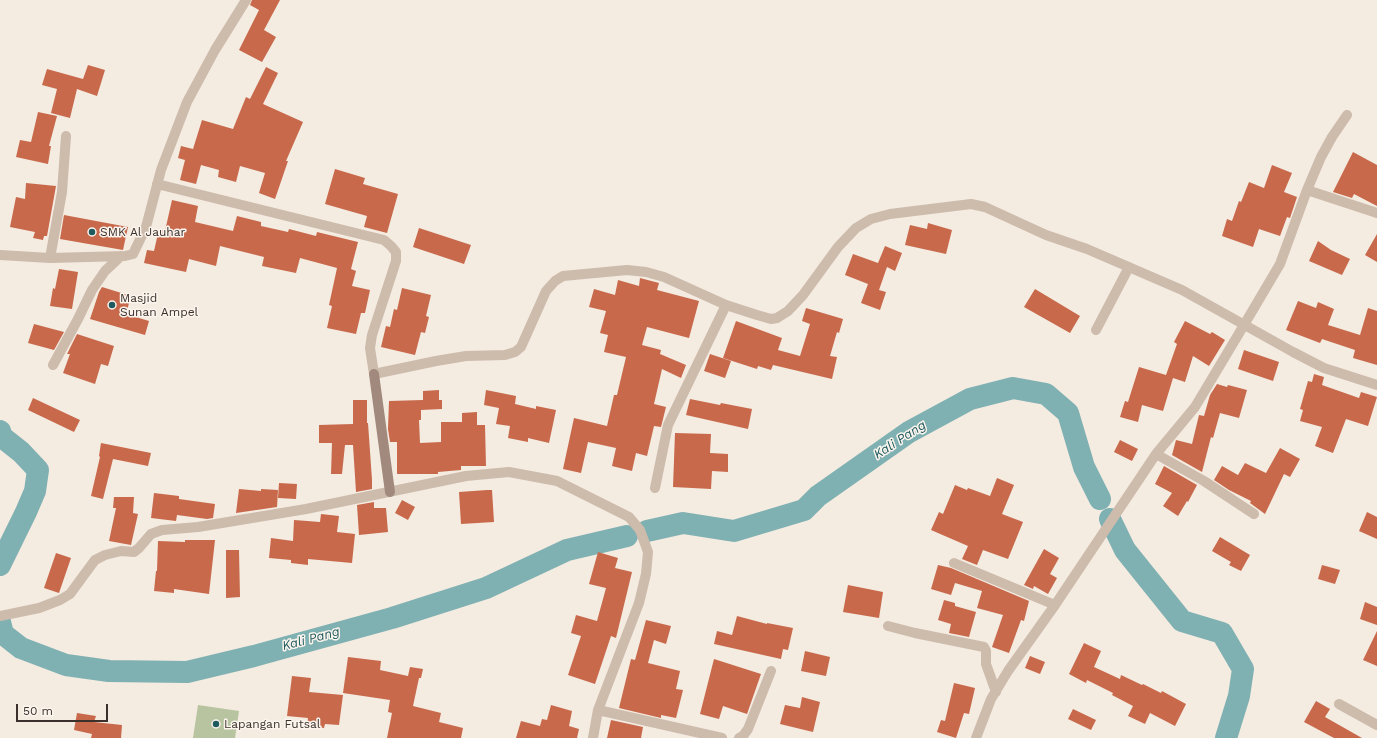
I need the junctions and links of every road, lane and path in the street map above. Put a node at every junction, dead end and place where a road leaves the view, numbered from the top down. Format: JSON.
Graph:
{"nodes":[{"id":1,"x":246,"y":0,"type":"edge"},
{"id":2,"x":1348,"y":115,"type":"dead end"},
{"id":3,"x":66,"y":136,"type":"dead end"},
{"id":4,"x":157,"y":184,"type":"junction"},
{"id":5,"x":1307,"y":190,"type":"junction"},
{"id":6,"x":1377,"y":213,"type":"edge"},
{"id":7,"x":0,"y":255,"type":"edge"},
{"id":8,"x":121,"y":256,"type":"junction"},
{"id":9,"x":50,"y":258,"type":"junction"},
{"id":10,"x":1129,"y":267,"type":"junction"},
{"id":11,"x":726,"y":305,"type":"junction"},
{"id":12,"x":1244,"y":325,"type":"junction"},
{"id":13,"x":1096,"y":330,"type":"dead end"},
{"id":14,"x":53,"y":365,"type":"dead end"},
{"id":15,"x":374,"y":374,"type":"junction"},
{"id":16,"x":1377,"y":385,"type":"edge"},
{"id":17,"x":1156,"y":454,"type":"junction"},
{"id":18,"x":655,"y":488,"type":"dead end"},
{"id":19,"x":390,"y":492,"type":"junction"},
{"id":20,"x":1254,"y":514,"type":"dead end"},
{"id":21,"x":954,"y":563,"type":"dead end"},
{"id":22,"x":1055,"y":605,"type":"junction"},
{"id":23,"x":0,"y":616,"type":"edge"},
{"id":24,"x":888,"y":626,"type":"dead end"},
{"id":25,"x":771,"y":671,"type":"dead end"},
{"id":26,"x":996,"y":692,"type":"junction"},
{"id":27,"x":1339,"y":704,"type":"dead end"},
{"id":28,"x":598,"y":710,"type":"junction"},
{"id":29,"x":1377,"y":725,"type":"edge"},
{"id":30,"x":593,"y":738,"type":"edge"},
{"id":31,"x":722,"y":738,"type":"edge"},
{"id":32,"x":739,"y":738,"type":"edge"},
{"id":33,"x":976,"y":738,"type":"edge"}],
"edges":[{"from":1,"to":4,"type":"street"},
{"from":2,"to":5,"type":"street"},
{"from":3,"to":9,"type":"street"},
{"from":4,"to":8,"type":"street"},
{"from":4,"to":15,"type":"street"},
{"from":5,"to":6,"type":"street"},
{"from":5,"to":12,"type":"street"},
{"from":7,"to":9,"type":"street"},
{"from":8,"to":9,"type":"street"},
{"from":8,"to":14,"type":"street"},
{"from":10,"to":11,"type":"street"},
{"from":10,"to":12,"type":"street"},
{"from":10,"to":13,"type":"street"},
{"from":11,"to":15,"type":"street"},
{"from":11,"to":18,"type":"street"},
{"from":12,"to":16,"type":"street"},
{"from":12,"to":17,"type":"street"},
{"from":15,"to":19,"type":"street"},
{"from":17,"to":20,"type":"street"},
{"from":17,"to":22,"type":"street"},
{"from":19,"to":23,"type":"street"},
{"from":19,"to":28,"type":"street"},
{"from":21,"to":22,"type":"street"},
{"from":22,"to":26,"type":"street"},
{"from":24,"to":26,"type":"street"},
{"from":25,"to":32,"type":"street"},
{"from":26,"to":33,"type":"street"},
{"from":27,"to":29,"type":"street"},
{"from":28,"to":30,"type":"street"},
{"from":28,"to":31,"type":"street"}]}
